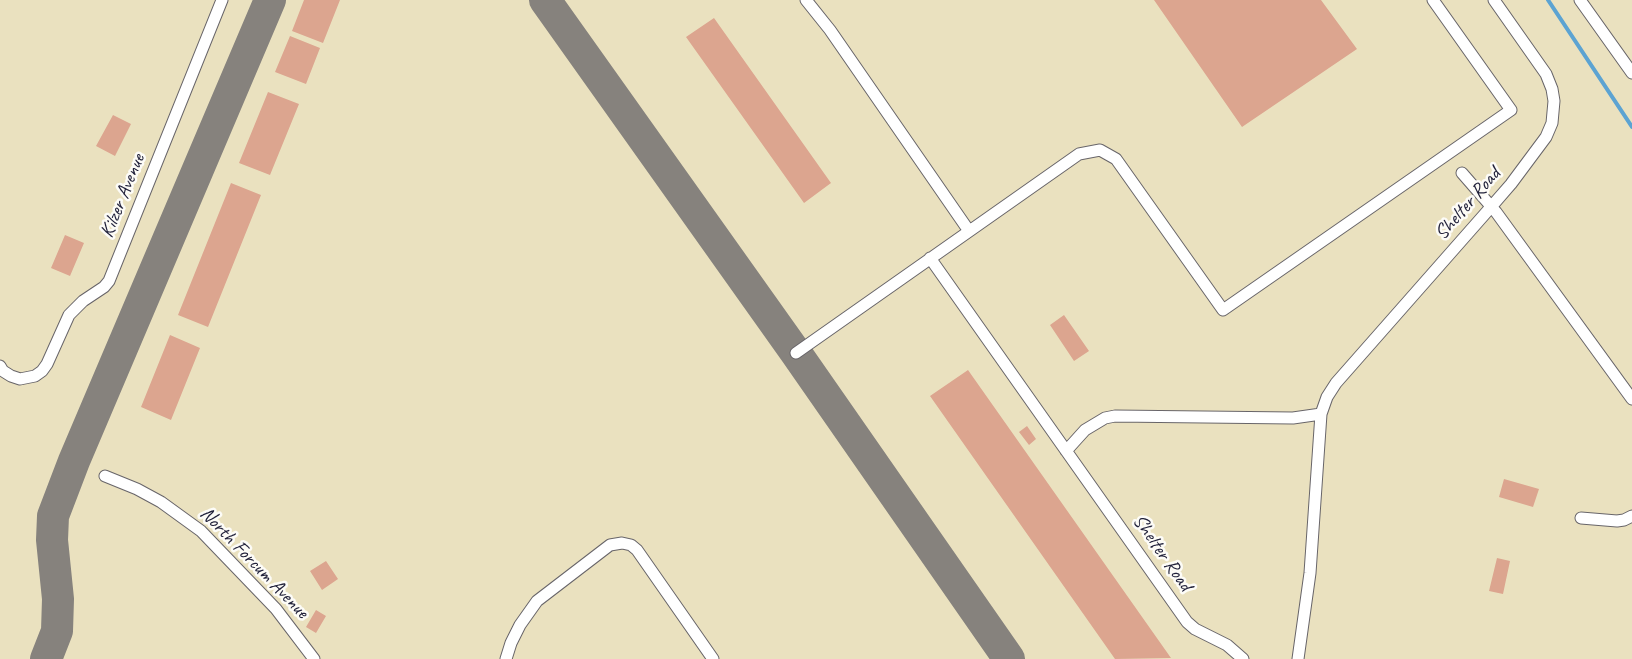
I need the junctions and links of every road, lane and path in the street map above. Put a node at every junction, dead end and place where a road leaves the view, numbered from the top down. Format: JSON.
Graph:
{"nodes":[{"id":1,"x":222,"y":0,"type":"edge"},
{"id":2,"x":806,"y":0,"type":"edge"},
{"id":3,"x":1433,"y":0,"type":"edge"},
{"id":4,"x":1494,"y":0,"type":"edge"},
{"id":5,"x":1580,"y":0,"type":"edge"},
{"id":6,"x":1632,"y":73,"type":"edge"},
{"id":7,"x":1462,"y":173,"type":"dead end"},
{"id":8,"x":1491,"y":207,"type":"junction"},
{"id":9,"x":969,"y":232,"type":"junction"},
{"id":10,"x":930,"y":258,"type":"junction"},
{"id":11,"x":796,"y":353,"type":"dead end"},
{"id":12,"x":0,"y":366,"type":"edge"},
{"id":13,"x":1632,"y":399,"type":"edge"},
{"id":14,"x":1321,"y":414,"type":"junction"},
{"id":15,"x":1066,"y":451,"type":"junction"},
{"id":16,"x":105,"y":476,"type":"dead end"},
{"id":17,"x":1632,"y":516,"type":"edge"},
{"id":18,"x":1581,"y":518,"type":"dead end"},
{"id":19,"x":314,"y":659,"type":"edge"},
{"id":20,"x":506,"y":659,"type":"edge"},
{"id":21,"x":713,"y":659,"type":"edge"},
{"id":22,"x":1243,"y":659,"type":"edge"},
{"id":23,"x":1298,"y":659,"type":"edge"}],
"edges":[{"from":1,"to":12,"type":"street","name":"Kilzer Avenue"},
{"from":2,"to":9,"type":"street"},
{"from":3,"to":9,"type":"street"},
{"from":4,"to":8,"type":"street","name":"Shelter Road"},
{"from":5,"to":6,"type":"street"},
{"from":7,"to":8,"type":"street"},
{"from":8,"to":13,"type":"street"},
{"from":8,"to":14,"type":"street","name":"Shelter Road"},
{"from":9,"to":10,"type":"street"},
{"from":10,"to":11,"type":"street"},
{"from":10,"to":15,"type":"street","name":"Shelter Road"},
{"from":14,"to":15,"type":"street"},
{"from":14,"to":23,"type":"street","name":"Shelter Road"},
{"from":15,"to":22,"type":"street","name":"Shelter Road"},
{"from":16,"to":19,"type":"street","name":"North Forcum Avenue"},
{"from":17,"to":18,"type":"street"},
{"from":20,"to":21,"type":"street"}]}
